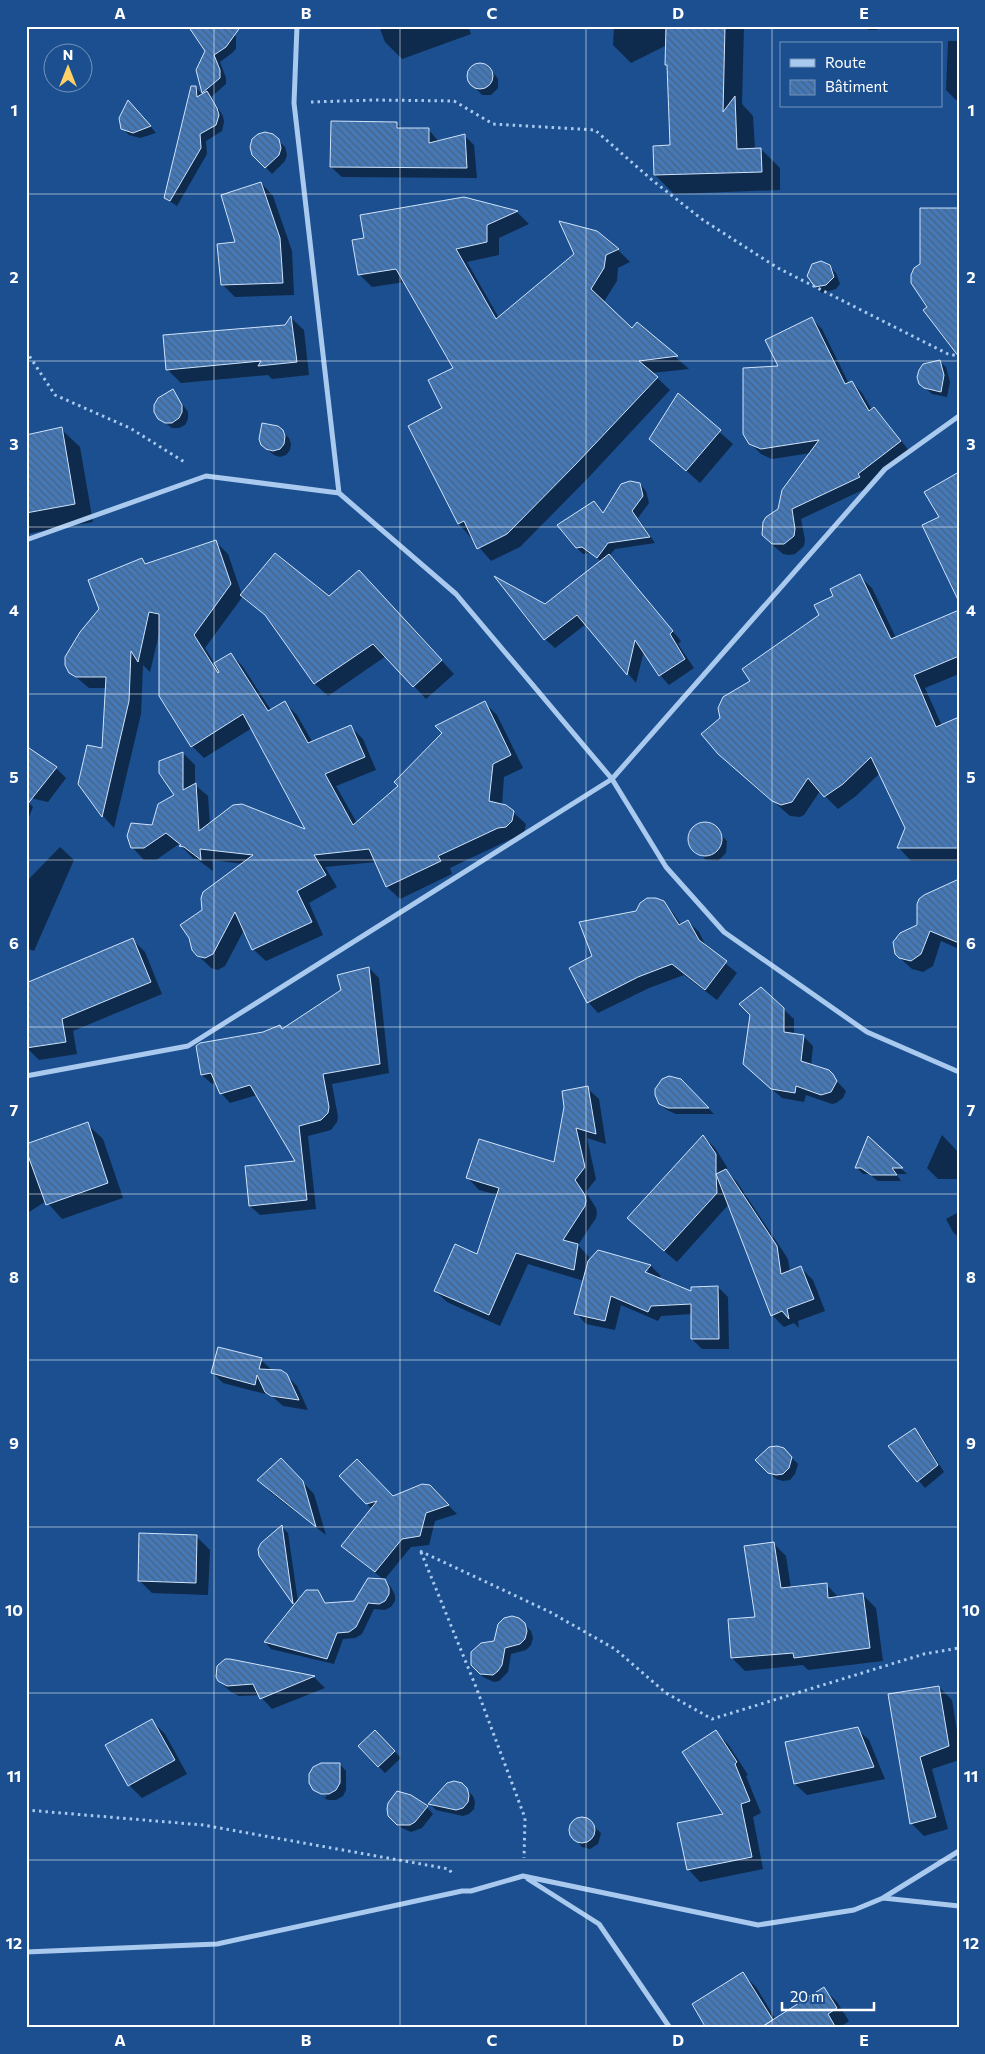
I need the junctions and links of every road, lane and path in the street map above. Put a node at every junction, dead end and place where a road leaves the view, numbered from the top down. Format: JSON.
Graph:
{"nodes":[{"id":1,"x":296,"y":26,"type":"edge"},
{"id":2,"x":294,"y":103,"type":"junction"},
{"id":3,"x":26,"y":352,"type":"edge"},
{"id":4,"x":959,"y":356,"type":"edge"},
{"id":5,"x":959,"y":416,"type":"edge"},
{"id":6,"x":206,"y":476,"type":"junction"},
{"id":7,"x":339,"y":493,"type":"junction"},
{"id":8,"x":26,"y":540,"type":"edge"},
{"id":9,"x":612,"y":779,"type":"junction"},
{"id":10,"x":959,"y":1072,"type":"edge"},
{"id":11,"x":26,"y":1076,"type":"edge"},
{"id":12,"x":959,"y":1648,"type":"edge"},
{"id":13,"x":26,"y":1810,"type":"edge"},
{"id":14,"x":959,"y":1851,"type":"edge"},
{"id":15,"x":523,"y":1876,"type":"junction"},
{"id":16,"x":462,"y":1891,"type":"junction"},
{"id":17,"x":883,"y":1898,"type":"junction"},
{"id":18,"x":959,"y":1906,"type":"edge"},
{"id":19,"x":26,"y":1952,"type":"edge"},
{"id":20,"x":670,"y":2028,"type":"edge"}],
"edges":[{"from":1,"to":2,"type":"street"},
{"from":2,"to":4,"type":"path"},
{"from":2,"to":7,"type":"street"},
{"from":3,"to":6,"type":"path"},
{"from":5,"to":9,"type":"street"},
{"from":6,"to":7,"type":"street"},
{"from":6,"to":8,"type":"street"},
{"from":7,"to":9,"type":"street"},
{"from":9,"to":10,"type":"street"},
{"from":9,"to":11,"type":"street"},
{"from":12,"to":15,"type":"path"},
{"from":13,"to":16,"type":"path"},
{"from":14,"to":17,"type":"street"},
{"from":15,"to":16,"type":"street"},
{"from":15,"to":17,"type":"street"},
{"from":15,"to":20,"type":"street"},
{"from":16,"to":19,"type":"street"},
{"from":17,"to":18,"type":"street"}]}
